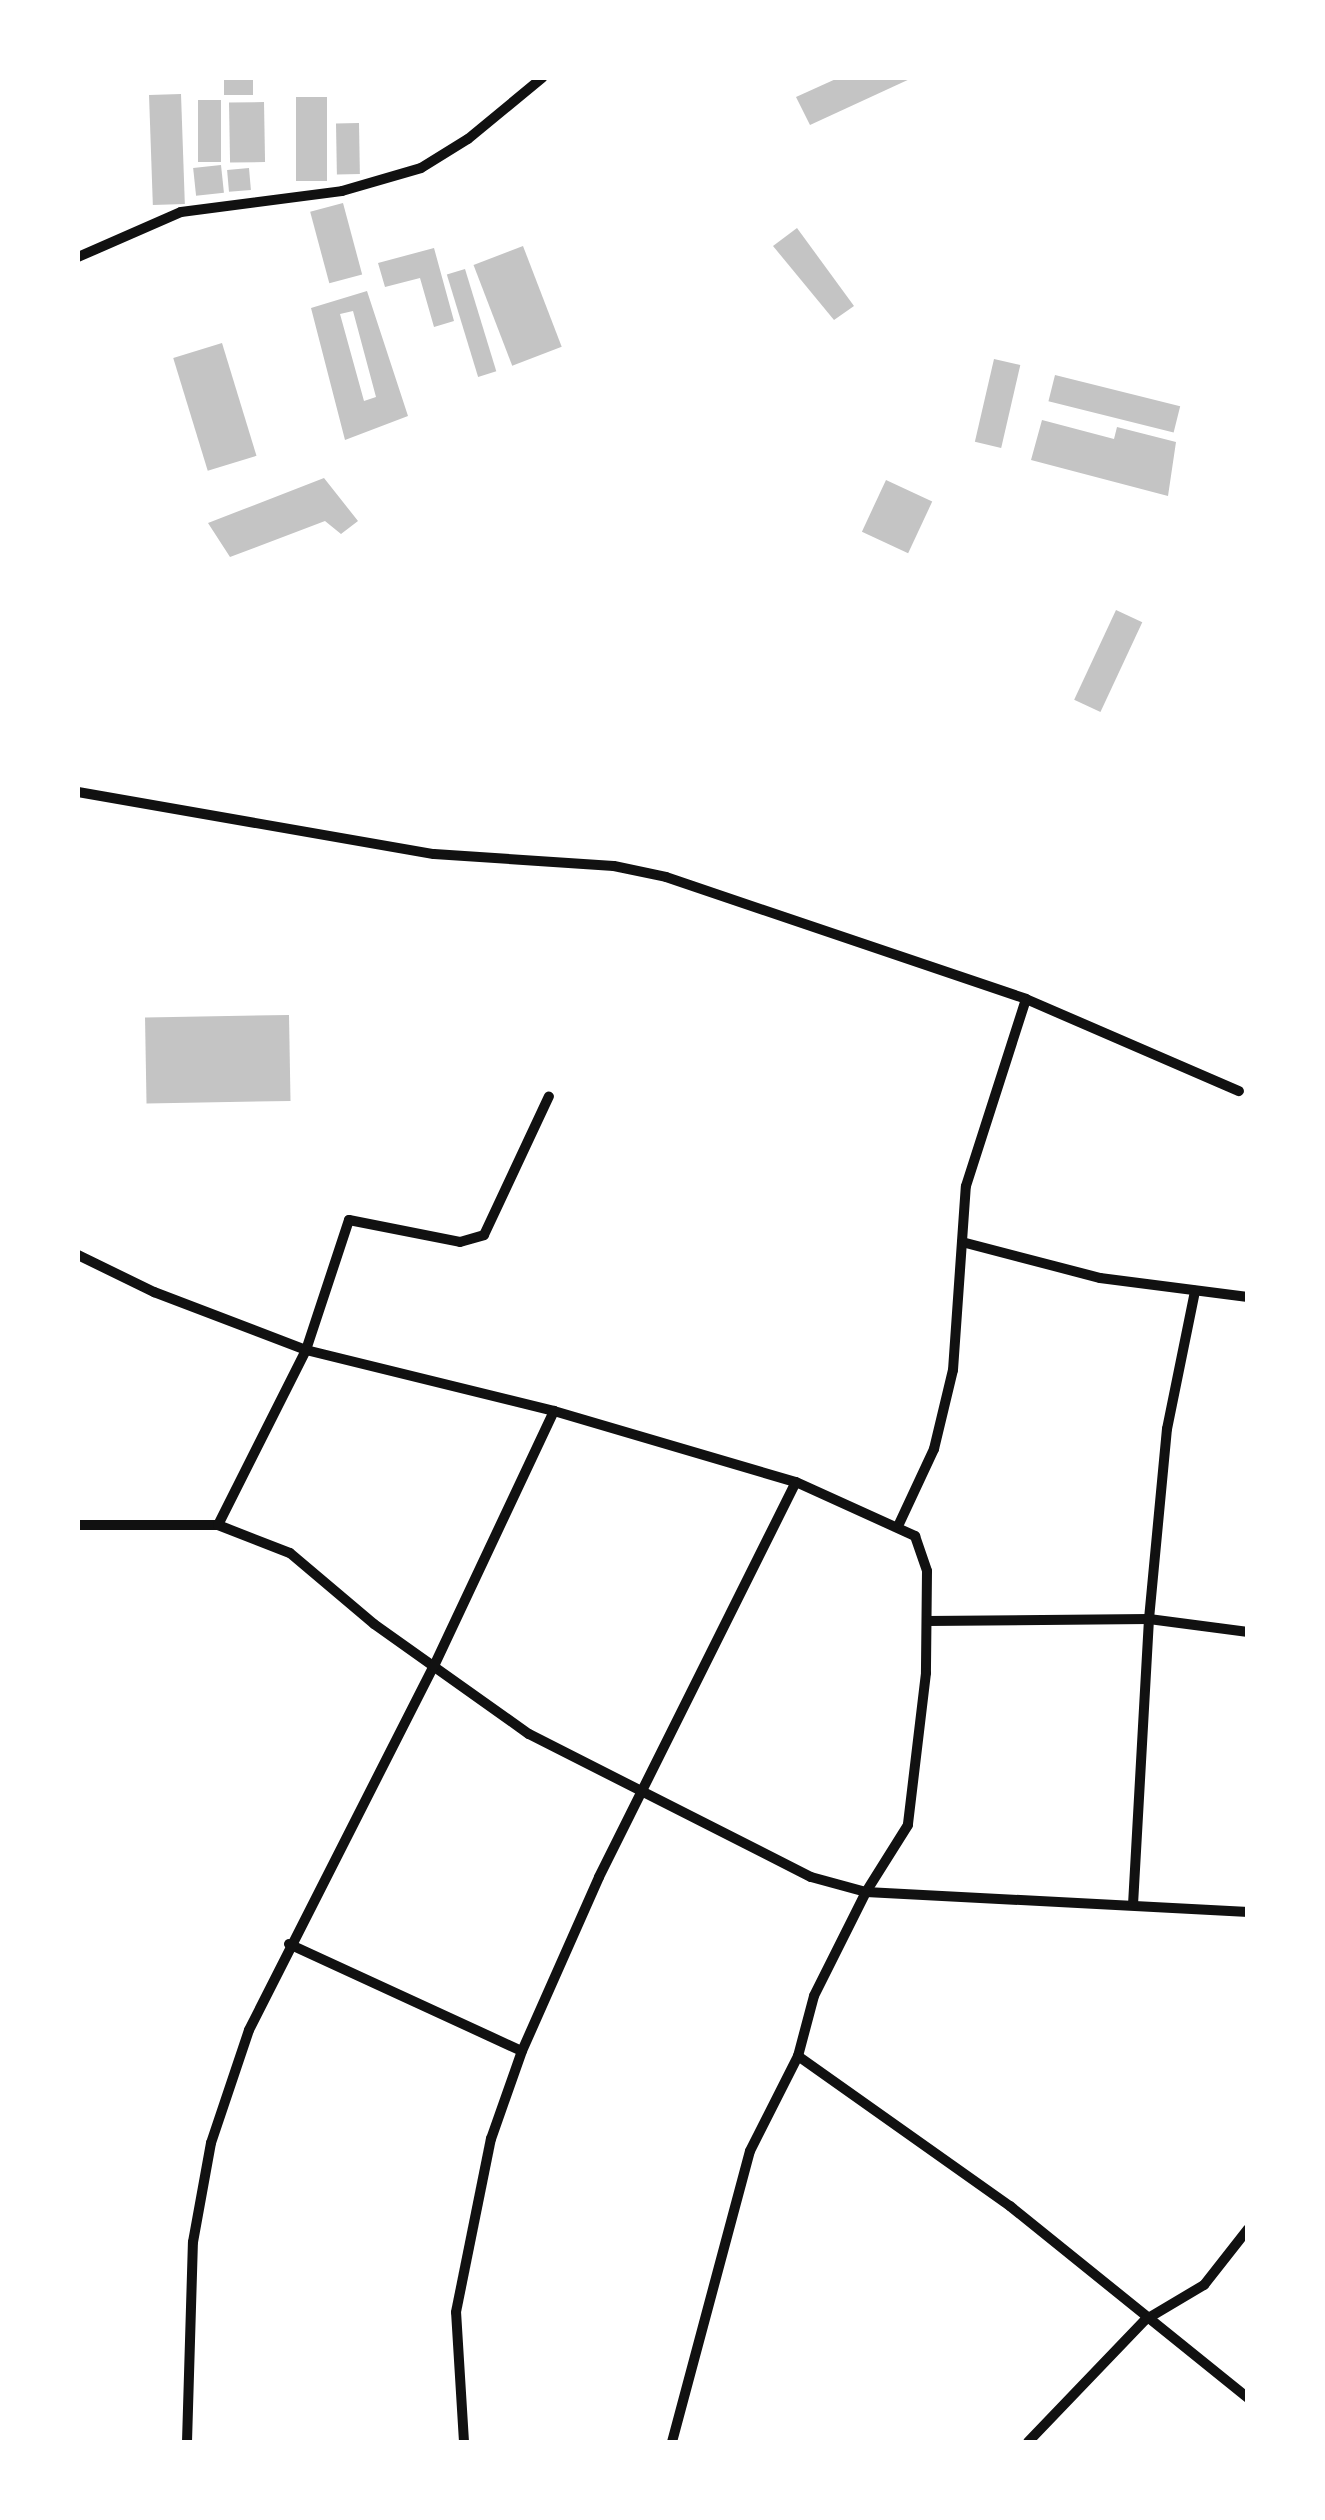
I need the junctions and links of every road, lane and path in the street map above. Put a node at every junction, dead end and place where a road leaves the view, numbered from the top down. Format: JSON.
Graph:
{"nodes":[{"id":1,"x":542,"y":78,"type":"edge"},
{"id":2,"x":78,"y":257,"type":"edge"},
{"id":3,"x":78,"y":792,"type":"edge"},
{"id":4,"x":1026,"y":999,"type":"junction"},
{"id":5,"x":1239,"y":1090,"type":"dead end"},
{"id":6,"x":549,"y":1096,"type":"dead end"},
{"id":7,"x":962,"y":1242,"type":"junction"},
{"id":8,"x":78,"y":1255,"type":"edge"},
{"id":9,"x":1195,"y":1291,"type":"junction"},
{"id":10,"x":1248,"y":1297,"type":"edge"},
{"id":11,"x":306,"y":1350,"type":"junction"},
{"id":12,"x":554,"y":1410,"type":"junction"},
{"id":13,"x":796,"y":1482,"type":"junction"},
{"id":14,"x":900,"y":1524,"type":"junction"},
{"id":15,"x":78,"y":1525,"type":"edge"},
{"id":16,"x":218,"y":1525,"type":"junction"},
{"id":17,"x":1149,"y":1620,"type":"junction"},
{"id":18,"x":927,"y":1621,"type":"junction"},
{"id":19,"x":1248,"y":1632,"type":"edge"},
{"id":20,"x":434,"y":1666,"type":"junction"},
{"id":21,"x":641,"y":1789,"type":"junction"},
{"id":22,"x":866,"y":1892,"type":"junction"},
{"id":23,"x":1133,"y":1905,"type":"junction"},
{"id":24,"x":1248,"y":1912,"type":"edge"},
{"id":25,"x":290,"y":1944,"type":"junction"},
{"id":26,"x":522,"y":2050,"type":"junction"},
{"id":27,"x":798,"y":2056,"type":"junction"},
{"id":28,"x":1248,"y":2229,"type":"edge"},
{"id":29,"x":1146,"y":2320,"type":"junction"},
{"id":30,"x":1248,"y":2398,"type":"edge"},
{"id":31,"x":187,"y":2442,"type":"edge"},
{"id":32,"x":464,"y":2442,"type":"edge"},
{"id":33,"x":672,"y":2442,"type":"edge"},
{"id":34,"x":1028,"y":2442,"type":"edge"}],
"edges":[{"from":1,"to":2,"type":"street"},
{"from":3,"to":4,"type":"street"},
{"from":4,"to":5,"type":"street"},
{"from":4,"to":7,"type":"street"},
{"from":6,"to":11,"type":"street"},
{"from":7,"to":9,"type":"street"},
{"from":7,"to":14,"type":"street"},
{"from":8,"to":11,"type":"street"},
{"from":9,"to":10,"type":"street"},
{"from":9,"to":17,"type":"street"},
{"from":11,"to":12,"type":"street"},
{"from":11,"to":16,"type":"street"},
{"from":12,"to":13,"type":"street"},
{"from":12,"to":20,"type":"street"},
{"from":13,"to":14,"type":"street"},
{"from":13,"to":21,"type":"street"},
{"from":14,"to":18,"type":"street"},
{"from":15,"to":16,"type":"street"},
{"from":16,"to":20,"type":"street"},
{"from":17,"to":18,"type":"street"},
{"from":17,"to":19,"type":"street"},
{"from":17,"to":23,"type":"street"},
{"from":18,"to":22,"type":"street"},
{"from":20,"to":21,"type":"street"},
{"from":20,"to":25,"type":"street"},
{"from":21,"to":22,"type":"street"},
{"from":21,"to":26,"type":"street"},
{"from":22,"to":23,"type":"street"},
{"from":22,"to":27,"type":"street"},
{"from":23,"to":24,"type":"street"},
{"from":25,"to":26,"type":"street"},
{"from":25,"to":31,"type":"street"},
{"from":26,"to":32,"type":"street"},
{"from":27,"to":29,"type":"street"},
{"from":27,"to":33,"type":"street"},
{"from":28,"to":29,"type":"street"},
{"from":29,"to":30,"type":"street"},
{"from":29,"to":34,"type":"street"}]}
